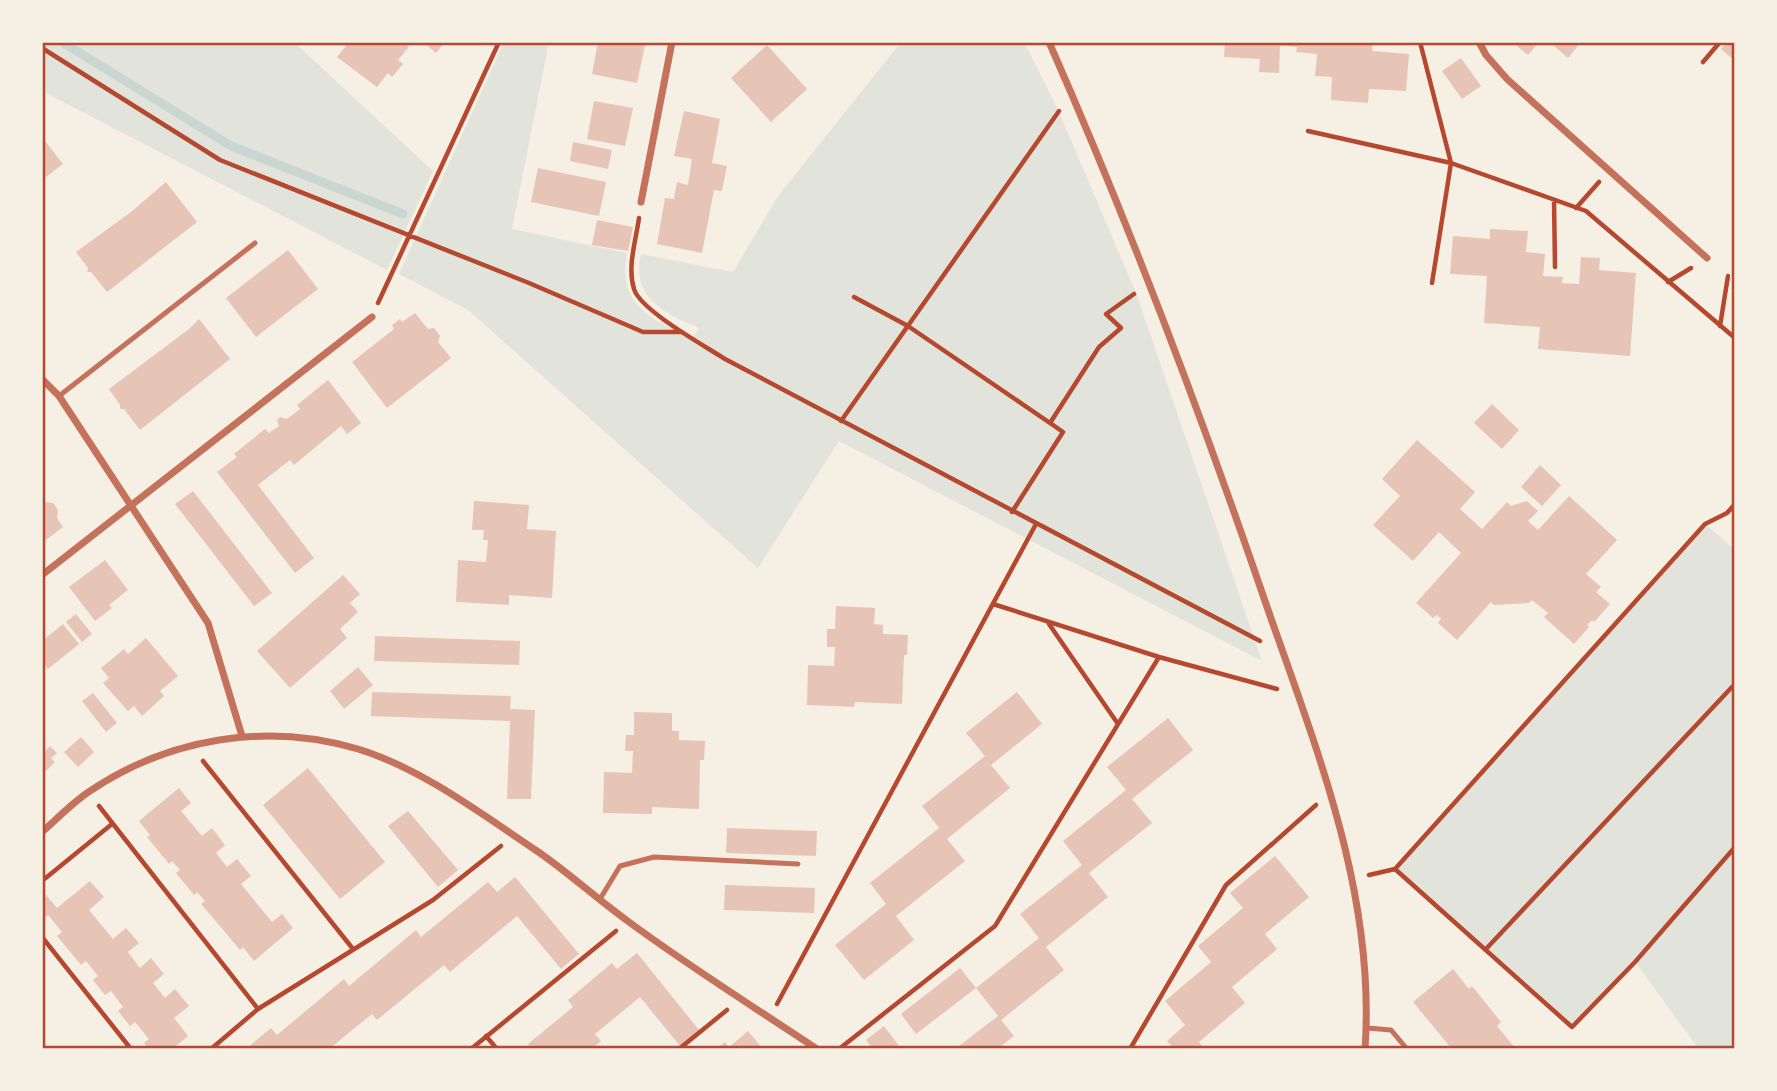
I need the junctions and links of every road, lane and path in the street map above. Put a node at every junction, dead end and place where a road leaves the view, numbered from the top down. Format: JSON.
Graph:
{"nodes":[{"id":1,"x":499,"y":42,"type":"edge"},
{"id":2,"x":673,"y":42,"type":"edge"},
{"id":3,"x":1049,"y":42,"type":"edge"},
{"id":4,"x":1420,"y":42,"type":"edge"},
{"id":5,"x":1479,"y":42,"type":"edge"},
{"id":6,"x":1720,"y":42,"type":"edge"},
{"id":7,"x":42,"y":47,"type":"edge"},
{"id":8,"x":1703,"y":62,"type":"dead end"},
{"id":9,"x":1072,"y":93,"type":"junction"},
{"id":10,"x":1308,"y":131,"type":"dead end"},
{"id":11,"x":1451,"y":163,"type":"junction"},
{"id":12,"x":1608,"y":172,"type":"junction"},
{"id":13,"x":1554,"y":200,"type":"junction"},
{"id":14,"x":642,"y":202,"type":"joint"},
{"id":15,"x":1576,"y":208,"type":"junction"},
{"id":16,"x":409,"y":236,"type":"junction"},
{"id":17,"x":255,"y":243,"type":"dead end"},
{"id":18,"x":1707,"y":258,"type":"joint"},
{"id":19,"x":1555,"y":267,"type":"dead end"},
{"id":20,"x":1728,"y":276,"type":"dead end"},
{"id":21,"x":1149,"y":281,"type":"junction"},
{"id":22,"x":1668,"y":282,"type":"junction"},
{"id":23,"x":1432,"y":283,"type":"dead end"},
{"id":24,"x":854,"y":297,"type":"dead end"},
{"id":25,"x":372,"y":317,"type":"joint"},
{"id":26,"x":908,"y":326,"type":"junction"},
{"id":27,"x":1720,"y":327,"type":"junction"},
{"id":28,"x":685,"y":332,"type":"junction"},
{"id":29,"x":1735,"y":338,"type":"edge"},
{"id":30,"x":42,"y":379,"type":"edge"},
{"id":31,"x":59,"y":396,"type":"junction"},
{"id":32,"x":841,"y":421,"type":"junction"},
{"id":33,"x":1049,"y":423,"type":"junction"},
{"id":34,"x":1735,"y":503,"type":"edge"},
{"id":35,"x":133,"y":505,"type":"junction"},
{"id":36,"x":1012,"y":512,"type":"junction"},
{"id":37,"x":1036,"y":524,"type":"junction"},
{"id":38,"x":42,"y":575,"type":"edge"},
{"id":39,"x":993,"y":604,"type":"junction"},
{"id":40,"x":1048,"y":622,"type":"junction"},
{"id":41,"x":1283,"y":652,"type":"junction"},
{"id":42,"x":1159,"y":657,"type":"junction"},
{"id":43,"x":1735,"y":690,"type":"edge"},
{"id":44,"x":1297,"y":695,"type":"junction"},
{"id":45,"x":1118,"y":724,"type":"junction"},
{"id":46,"x":242,"y":736,"type":"junction"},
{"id":47,"x":190,"y":745,"type":"junction"},
{"id":48,"x":89,"y":792,"type":"junction"},
{"id":49,"x":1309,"y":811,"type":"dead end"},
{"id":50,"x":112,"y":824,"type":"junction"},
{"id":51,"x":42,"y":832,"type":"edge"},
{"id":52,"x":513,"y":836,"type":"junction"},
{"id":53,"x":1735,"y":847,"type":"edge"},
{"id":54,"x":798,"y":864,"type":"dead end"},
{"id":55,"x":1395,"y":869,"type":"junction"},
{"id":56,"x":1352,"y":879,"type":"junction"},
{"id":57,"x":42,"y":881,"type":"edge"},
{"id":58,"x":600,"y":899,"type":"junction"},
{"id":59,"x":628,"y":922,"type":"junction"},
{"id":60,"x":42,"y":937,"type":"edge"},
{"id":61,"x":353,"y":949,"type":"junction"},
{"id":62,"x":1486,"y":949,"type":"junction"},
{"id":63,"x":742,"y":999,"type":"junction"},
{"id":64,"x":258,"y":1009,"type":"junction"},
{"id":65,"x":770,"y":1018,"type":"junction"},
{"id":66,"x":1367,"y":1028,"type":"junction"},
{"id":67,"x":486,"y":1036,"type":"junction"},
{"id":68,"x":131,"y":1049,"type":"edge"},
{"id":69,"x":211,"y":1049,"type":"edge"},
{"id":70,"x":471,"y":1049,"type":"edge"},
{"id":71,"x":497,"y":1049,"type":"edge"},
{"id":72,"x":679,"y":1049,"type":"edge"},
{"id":73,"x":817,"y":1049,"type":"edge"},
{"id":74,"x":839,"y":1049,"type":"edge"},
{"id":75,"x":1129,"y":1049,"type":"edge"},
{"id":76,"x":1365,"y":1049,"type":"edge"},
{"id":77,"x":1407,"y":1049,"type":"edge"}],
"edges":[{"from":1,"to":16,"type":"path"},
{"from":2,"to":14,"type":"street"},
{"from":3,"to":9,"type":"street"},
{"from":4,"to":11,"type":"path"},
{"from":5,"to":12,"type":"street"},
{"from":6,"to":8,"type":"path"},
{"from":7,"to":16,"type":"path"},
{"from":9,"to":21,"type":"street"},
{"from":9,"to":26,"type":"path"},
{"from":10,"to":11,"type":"path"},
{"from":11,"to":13,"type":"path"},
{"from":11,"to":23,"type":"path"},
{"from":12,"to":15,"type":"path"},
{"from":12,"to":18,"type":"street"},
{"from":13,"to":15,"type":"path"},
{"from":13,"to":19,"type":"path"},
{"from":14,"to":28,"type":"path"},
{"from":15,"to":22,"type":"path"},
{"from":16,"to":25,"type":"path"},
{"from":16,"to":28,"type":"path"},
{"from":17,"to":31,"type":"lane"},
{"from":18,"to":22,"type":"path"},
{"from":20,"to":27,"type":"path"},
{"from":21,"to":33,"type":"path"},
{"from":21,"to":41,"type":"street"},
{"from":22,"to":27,"type":"path"},
{"from":24,"to":26,"type":"path"},
{"from":25,"to":35,"type":"street"},
{"from":26,"to":32,"type":"path"},
{"from":26,"to":33,"type":"path"},
{"from":27,"to":29,"type":"path"},
{"from":28,"to":32,"type":"path"},
{"from":30,"to":31,"type":"street"},
{"from":31,"to":35,"type":"street"},
{"from":32,"to":36,"type":"path"},
{"from":33,"to":36,"type":"path"},
{"from":34,"to":55,"type":"path"},
{"from":35,"to":38,"type":"street"},
{"from":35,"to":46,"type":"street"},
{"from":36,"to":37,"type":"path"},
{"from":37,"to":39,"type":"path"},
{"from":37,"to":41,"type":"path"},
{"from":39,"to":40,"type":"path"},
{"from":39,"to":65,"type":"path"},
{"from":40,"to":42,"type":"path"},
{"from":40,"to":45,"type":"path"},
{"from":41,"to":44,"type":"street"},
{"from":42,"to":44,"type":"path"},
{"from":42,"to":45,"type":"path"},
{"from":43,"to":62,"type":"path"},
{"from":44,"to":56,"type":"street"},
{"from":45,"to":74,"type":"path"},
{"from":46,"to":47,"type":"street"},
{"from":46,"to":52,"type":"street"},
{"from":47,"to":48,"type":"street"},
{"from":47,"to":61,"type":"path"},
{"from":48,"to":50,"type":"path"},
{"from":48,"to":51,"type":"street"},
{"from":49,"to":75,"type":"path"},
{"from":50,"to":57,"type":"path"},
{"from":50,"to":64,"type":"path"},
{"from":52,"to":58,"type":"street"},
{"from":52,"to":61,"type":"path"},
{"from":53,"to":62,"type":"path"},
{"from":54,"to":58,"type":"lane"},
{"from":55,"to":56,"type":"path"},
{"from":55,"to":62,"type":"path"},
{"from":56,"to":66,"type":"street"},
{"from":58,"to":59,"type":"street"},
{"from":59,"to":63,"type":"street"},
{"from":59,"to":67,"type":"path"},
{"from":60,"to":68,"type":"path"},
{"from":61,"to":64,"type":"path"},
{"from":63,"to":65,"type":"street"},
{"from":63,"to":72,"type":"path"},
{"from":64,"to":69,"type":"path"},
{"from":65,"to":73,"type":"street"},
{"from":66,"to":76,"type":"street"},
{"from":66,"to":77,"type":"lane"},
{"from":67,"to":70,"type":"path"},
{"from":67,"to":71,"type":"path"}]}
